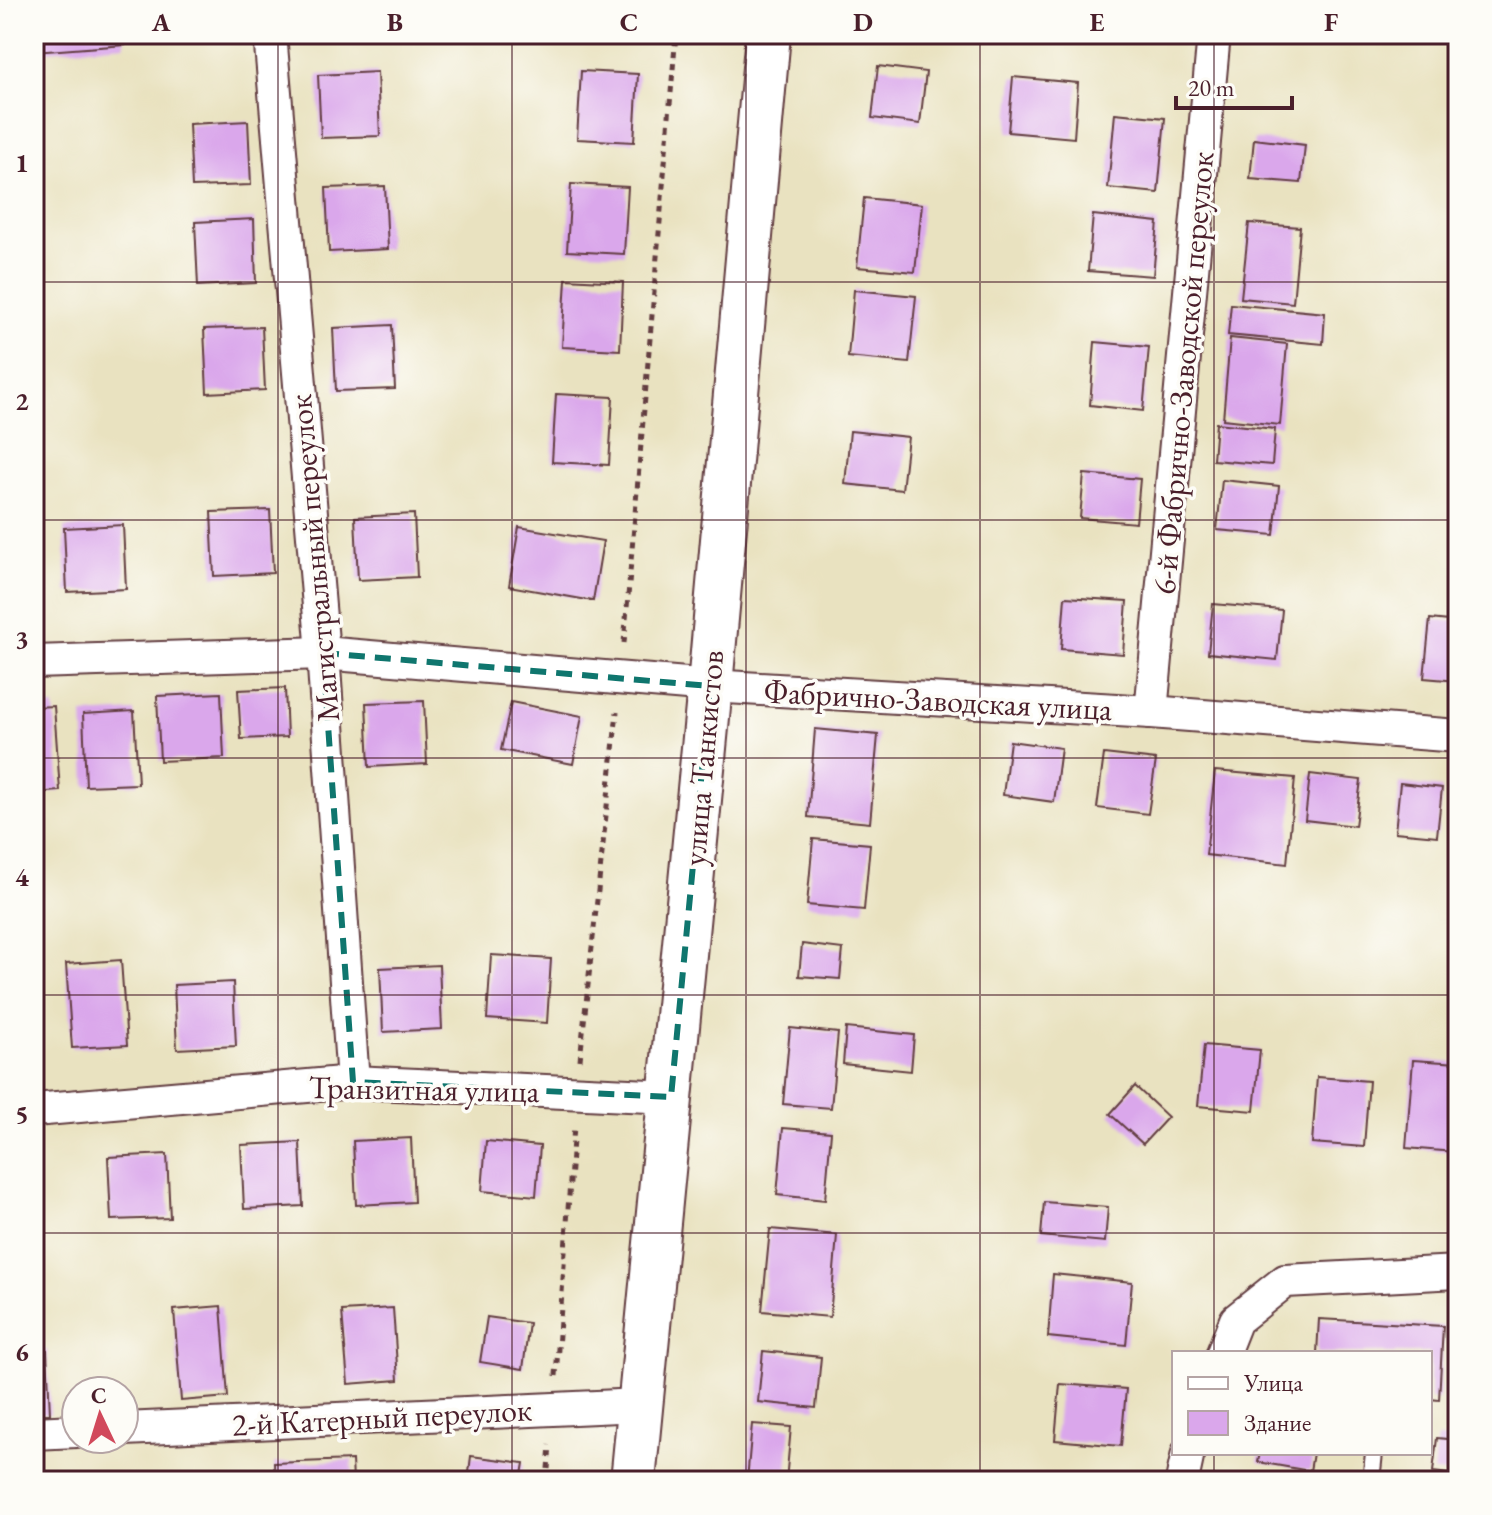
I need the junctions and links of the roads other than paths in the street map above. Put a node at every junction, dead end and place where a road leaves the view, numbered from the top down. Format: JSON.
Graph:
{"nodes":[{"id":1,"x":270,"y":34,"type":"edge"},
{"id":2,"x":768,"y":34,"type":"edge"},
{"id":3,"x":1214,"y":34,"type":"edge"},
{"id":4,"x":323,"y":653,"type":"junction"},
{"id":5,"x":34,"y":662,"type":"edge"},
{"id":6,"x":710,"y":686,"type":"junction"},
{"id":7,"x":1151,"y":712,"type":"junction"},
{"id":8,"x":1458,"y":736,"type":"edge"},
{"id":9,"x":353,"y":1082,"type":"junction"},
{"id":10,"x":671,"y":1097,"type":"junction"},
{"id":11,"x":34,"y":1110,"type":"edge"},
{"id":12,"x":1458,"y":1272,"type":"edge"},
{"id":13,"x":1224,"y":1351,"type":"edge"},
{"id":14,"x":640,"y":1405,"type":"junction"},
{"id":15,"x":140,"y":1428,"type":"edge"},
{"id":16,"x":60,"y":1432,"type":"edge"},
{"id":17,"x":34,"y":1433,"type":"edge"},
{"id":18,"x":1188,"y":1455,"type":"edge"},
{"id":19,"x":1374,"y":1455,"type":"edge"},
{"id":20,"x":633,"y":1481,"type":"edge"},
{"id":21,"x":1182,"y":1481,"type":"edge"},
{"id":22,"x":1371,"y":1481,"type":"edge"}],
"edges":[{"from":1,"to":4,"type":"street","name":"Магистральный переулок"},
{"from":2,"to":6,"type":"street","name":"улица Танкистов"},
{"from":3,"to":7,"type":"street","name":"6-й Фабрично-Заводской переулок"},
{"from":4,"to":5,"type":"street","name":"Фабрично-Заводская улица"},
{"from":4,"to":6,"type":"street","name":"Фабрично-Заводская улица"},
{"from":4,"to":9,"type":"street","name":"Магистральный переулок"},
{"from":6,"to":7,"type":"street","name":"Фабрично-Заводская улица"},
{"from":6,"to":10,"type":"street","name":"улица Танкистов"},
{"from":7,"to":8,"type":"street","name":"Фабрично-Заводская улица"},
{"from":9,"to":10,"type":"street","name":"Транзитная улица"},
{"from":9,"to":11,"type":"street","name":"Транзитная улица"},
{"from":10,"to":14,"type":"street","name":"улица Танкистов"},
{"from":12,"to":13,"type":"street"},
{"from":14,"to":15,"type":"street","name":"2-й Катерный переулок"},
{"from":14,"to":20,"type":"street","name":"улица Танкистов"},
{"from":16,"to":17,"type":"street"},
{"from":18,"to":21,"type":"street"},
{"from":19,"to":22,"type":"lane"}]}
